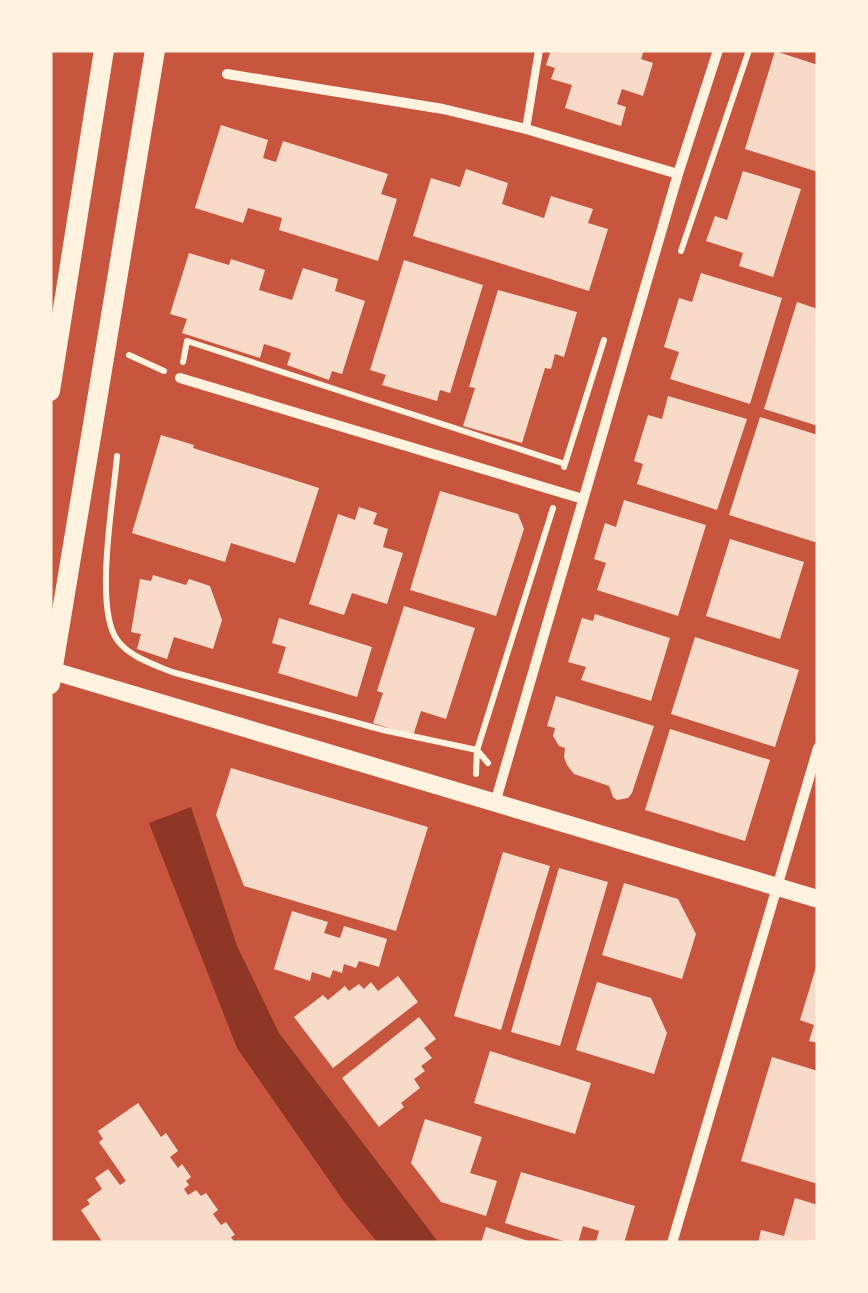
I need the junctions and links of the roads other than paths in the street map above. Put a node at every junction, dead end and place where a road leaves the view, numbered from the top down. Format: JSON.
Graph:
{"nodes":[{"id":1,"x":104,"y":50,"type":"edge"},
{"id":2,"x":154,"y":50,"type":"edge"},
{"id":3,"x":539,"y":50,"type":"edge"},
{"id":4,"x":718,"y":50,"type":"edge"},
{"id":5,"x":227,"y":74,"type":"dead end"},
{"id":6,"x":526,"y":129,"type":"junction"},
{"id":7,"x":678,"y":174,"type":"junction"},
{"id":8,"x":180,"y":378,"type":"road end"},
{"id":9,"x":50,"y":392,"type":"edge"},
{"id":10,"x":583,"y":499,"type":"junction"},
{"id":11,"x":51,"y":675,"type":"edge"},
{"id":12,"x":818,"y":748,"type":"edge"},
{"id":13,"x":495,"y":803,"type":"junction"},
{"id":14,"x":777,"y":887,"type":"junction"},
{"id":15,"x":818,"y":899,"type":"edge"},
{"id":16,"x":672,"y":1243,"type":"edge"}],
"edges":[{"from":1,"to":9,"type":"main road"},
{"from":2,"to":11,"type":"main road"},
{"from":3,"to":6,"type":"lane"},
{"from":4,"to":7,"type":"street"},
{"from":5,"to":6,"type":"street"},
{"from":6,"to":7,"type":"street"},
{"from":7,"to":10,"type":"street"},
{"from":8,"to":10,"type":"street"},
{"from":10,"to":13,"type":"street"},
{"from":11,"to":13,"type":"street"},
{"from":12,"to":14,"type":"street"},
{"from":13,"to":14,"type":"street"},
{"from":14,"to":15,"type":"street"},
{"from":14,"to":16,"type":"street"}]}
